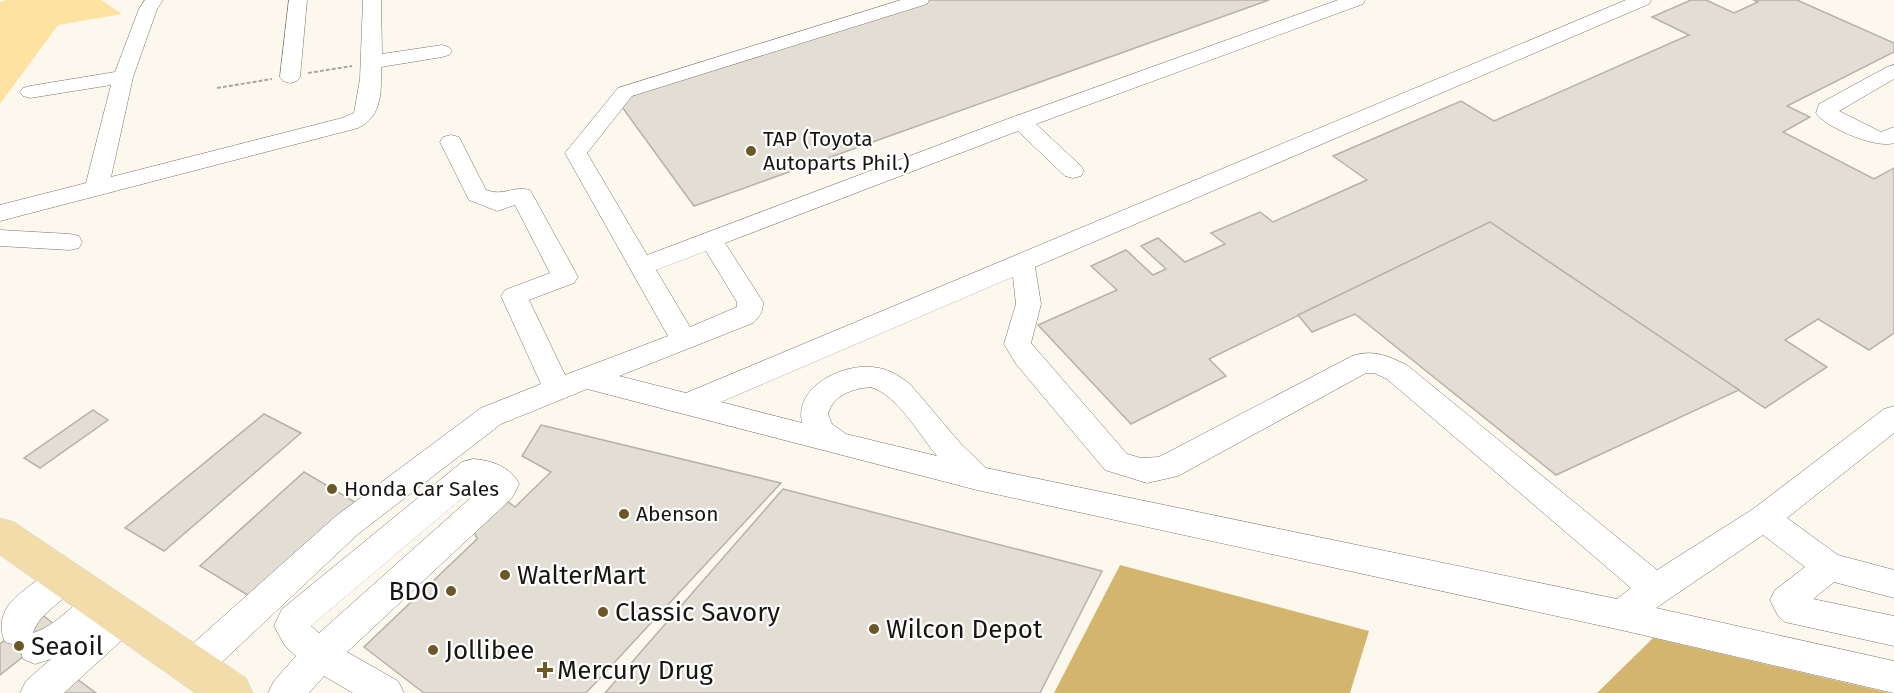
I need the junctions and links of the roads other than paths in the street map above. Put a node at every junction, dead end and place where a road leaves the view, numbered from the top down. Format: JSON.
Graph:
{"nodes":[{"id":1,"x":154,"y":0,"type":"edge"},
{"id":2,"x":298,"y":0,"type":"edge"},
{"id":3,"x":372,"y":0,"type":"edge"},
{"id":4,"x":920,"y":0,"type":"edge"},
{"id":5,"x":1356,"y":0,"type":"edge"},
{"id":6,"x":1642,"y":0,"type":"edge"},
{"id":7,"x":442,"y":51,"type":"dead end"},
{"id":8,"x":372,"y":62,"type":"junction"},
{"id":9,"x":1894,"y":71,"type":"edge"},
{"id":10,"x":123,"y":76,"type":"junction"},
{"id":11,"x":290,"y":76,"type":"dead end"},
{"id":12,"x":30,"y":92,"type":"dead end"},
{"id":13,"x":1021,"y":122,"type":"junction"},
{"id":14,"x":1894,"y":134,"type":"edge"},
{"id":15,"x":451,"y":142,"type":"dead end"},
{"id":16,"x":1073,"y":171,"type":"dead end"},
{"id":17,"x":96,"y":190,"type":"junction"},
{"id":18,"x":0,"y":213,"type":"edge"},
{"id":19,"x":0,"y":238,"type":"edge"},
{"id":20,"x":711,"y":240,"type":"junction"},
{"id":21,"x":70,"y":242,"type":"dead end"},
{"id":22,"x":1022,"y":265,"type":"junction"},
{"id":23,"x":642,"y":266,"type":"junction"},
{"id":24,"x":684,"y":340,"type":"junction"},
{"id":25,"x":572,"y":384,"type":"junction"},
{"id":26,"x":689,"y":404,"type":"junction"},
{"id":27,"x":1894,"y":417,"type":"edge"},
{"id":28,"x":838,"y":444,"type":"junction"},
{"id":29,"x":1143,"y":471,"type":"junction"},
{"id":30,"x":977,"y":478,"type":"junction"},
{"id":31,"x":1132,"y":511,"type":"junction"},
{"id":32,"x":1764,"y":518,"type":"junction"},
{"id":33,"x":0,"y":534,"type":"edge"},
{"id":34,"x":1829,"y":567,"type":"junction"},
{"id":35,"x":63,"y":578,"type":"junction"},
{"id":36,"x":1894,"y":584,"type":"edge"},
{"id":37,"x":1656,"y":589,"type":"junction"},
{"id":38,"x":112,"y":611,"type":"junction"},
{"id":39,"x":1621,"y":615,"type":"junction"},
{"id":40,"x":1894,"y":631,"type":"edge"},
{"id":41,"x":321,"y":654,"type":"junction"},
{"id":42,"x":192,"y":667,"type":"junction"},
{"id":43,"x":1894,"y":677,"type":"edge"},
{"id":44,"x":38,"y":693,"type":"edge"},
{"id":45,"x":231,"y":693,"type":"edge"},
{"id":46,"x":286,"y":693,"type":"edge"},
{"id":47,"x":386,"y":693,"type":"edge"}],
"edges":[{"from":1,"to":10,"type":"street"},
{"from":2,"to":11,"type":"street"},
{"from":3,"to":8,"type":"street"},
{"from":4,"to":23,"type":"street"},
{"from":5,"to":13,"type":"street"},
{"from":6,"to":22,"type":"street"},
{"from":7,"to":8,"type":"street"},
{"from":8,"to":17,"type":"street"},
{"from":9,"to":14,"type":"street"},
{"from":10,"to":12,"type":"street"},
{"from":10,"to":17,"type":"street"},
{"from":13,"to":16,"type":"street"},
{"from":13,"to":20,"type":"street"},
{"from":15,"to":25,"type":"street"},
{"from":17,"to":18,"type":"street"},
{"from":19,"to":21,"type":"street"},
{"from":20,"to":23,"type":"street"},
{"from":20,"to":24,"type":"street"},
{"from":22,"to":26,"type":"street"},
{"from":22,"to":29,"type":"street"},
{"from":23,"to":24,"type":"street"},
{"from":24,"to":25,"type":"street"},
{"from":25,"to":26,"type":"street"},
{"from":25,"to":42,"type":"street"},
{"from":26,"to":28,"type":"street"},
{"from":27,"to":32,"type":"street"},
{"from":28,"to":30,"type":"street"},
{"from":28,"to":30,"type":"street"},
{"from":29,"to":31,"type":"street"},
{"from":29,"to":37,"type":"street"},
{"from":30,"to":31,"type":"street"},
{"from":31,"to":39,"type":"street"},
{"from":32,"to":34,"type":"street"},
{"from":32,"to":37,"type":"street"},
{"from":33,"to":35,"type":"main road"},
{"from":34,"to":36,"type":"street"},
{"from":34,"to":40,"type":"street"},
{"from":35,"to":38,"type":"main road"},
{"from":35,"to":38,"type":"street"},
{"from":37,"to":39,"type":"street"},
{"from":38,"to":42,"type":"main road"},
{"from":38,"to":44,"type":"street"},
{"from":39,"to":43,"type":"street"},
{"from":41,"to":41,"type":"street"},
{"from":41,"to":46,"type":"street"},
{"from":41,"to":47,"type":"street"},
{"from":42,"to":45,"type":"main road"}]}
